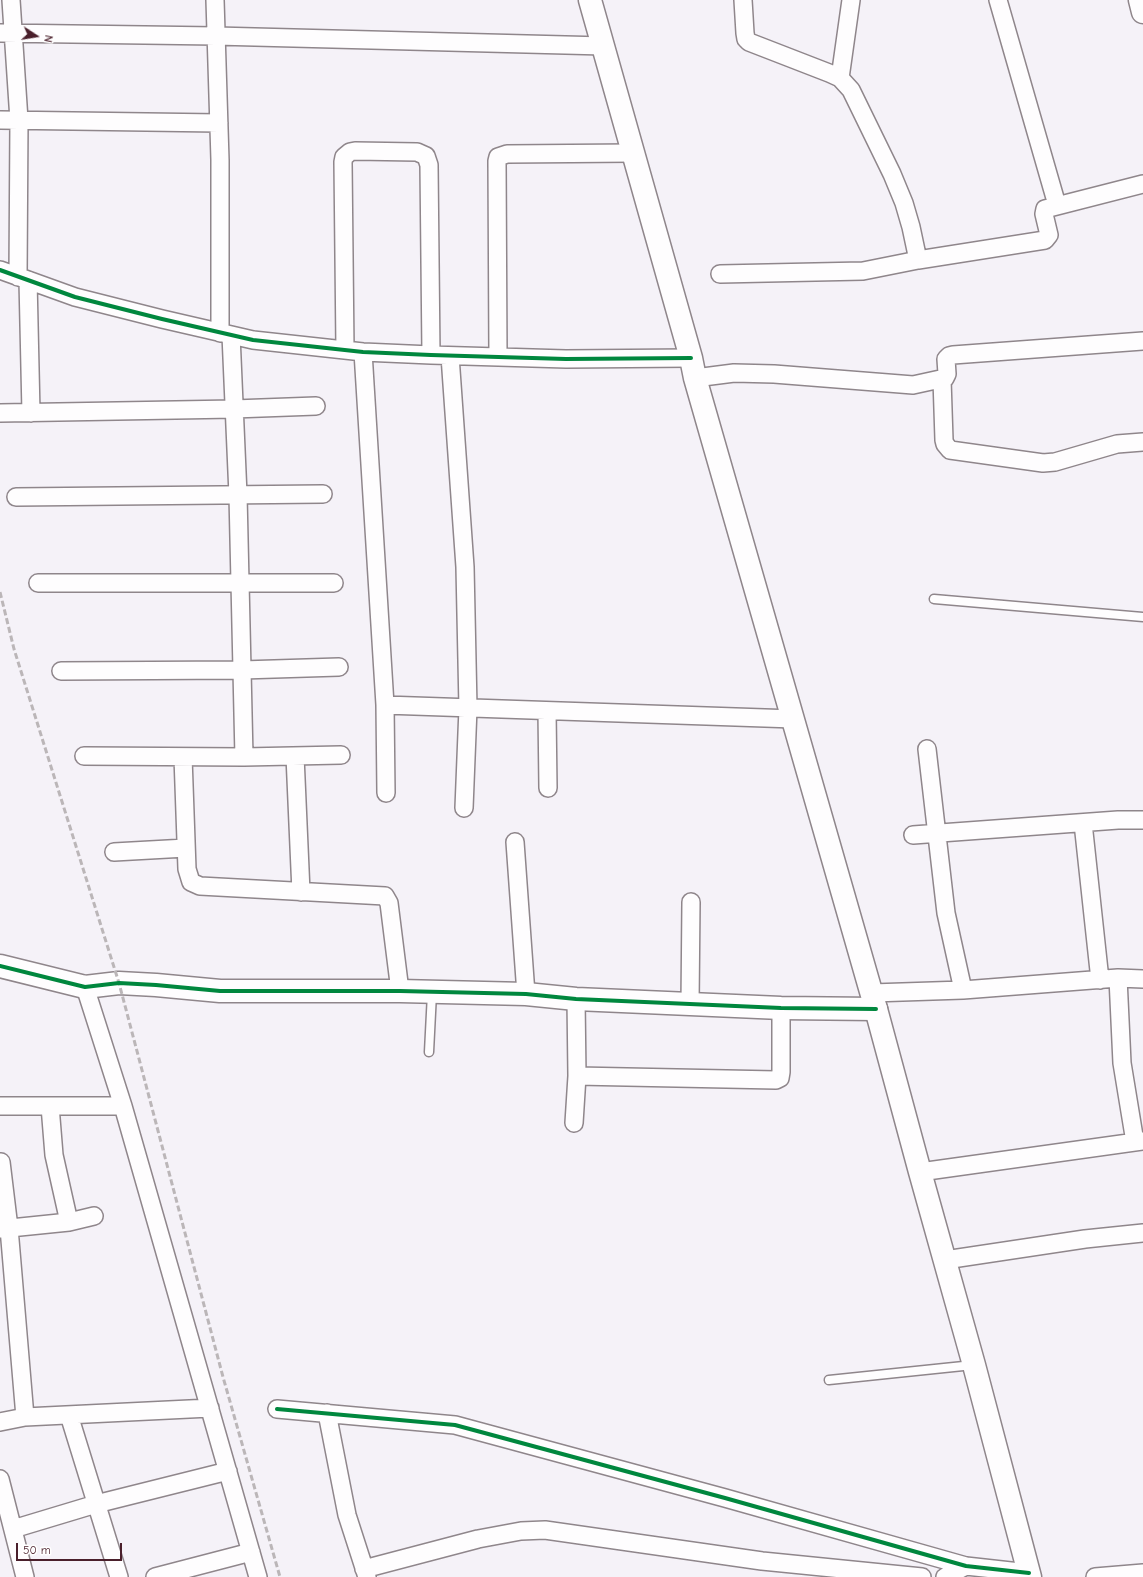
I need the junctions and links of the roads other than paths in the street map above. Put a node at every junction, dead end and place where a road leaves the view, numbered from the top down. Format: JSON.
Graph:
{"nodes":[{"id":1,"x":11,"y":0,"type":"edge"},
{"id":2,"x":215,"y":0,"type":"edge"},
{"id":3,"x":590,"y":0,"type":"edge"},
{"id":4,"x":743,"y":0,"type":"edge"},
{"id":5,"x":851,"y":0,"type":"edge"},
{"id":6,"x":998,"y":0,"type":"edge"},
{"id":7,"x":1140,"y":0,"type":"edge"},
{"id":8,"x":1143,"y":12,"type":"edge"},
{"id":9,"x":6,"y":34,"type":"edge"},
{"id":10,"x":216,"y":36,"type":"junction"},
{"id":11,"x":604,"y":46,"type":"junction"},
{"id":12,"x":840,"y":78,"type":"junction"},
{"id":13,"x":0,"y":120,"type":"edge"},
{"id":14,"x":19,"y":120,"type":"junction"},
{"id":15,"x":219,"y":123,"type":"junction"},
{"id":16,"x":634,"y":153,"type":"junction"},
{"id":17,"x":1143,"y":184,"type":"edge"},
{"id":18,"x":1057,"y":206,"type":"junction"},
{"id":19,"x":918,"y":260,"type":"junction"},
{"id":20,"x":0,"y":270,"type":"edge"},
{"id":21,"x":720,"y":274,"type":"dead end"},
{"id":22,"x":23,"y":278,"type":"junction"},
{"id":23,"x":225,"y":334,"type":"junction"},
{"id":24,"x":1143,"y":341,"type":"edge"},
{"id":25,"x":345,"y":350,"type":"junction"},
{"id":26,"x":363,"y":352,"type":"junction"},
{"id":27,"x":431,"y":355,"type":"junction"},
{"id":28,"x":450,"y":356,"type":"junction"},
{"id":29,"x":498,"y":357,"type":"junction"},
{"id":30,"x":693,"y":368,"type":"junction"},
{"id":31,"x":942,"y":379,"type":"junction"},
{"id":32,"x":316,"y":406,"type":"dead end"},
{"id":33,"x":234,"y":409,"type":"junction"},
{"id":34,"x":31,"y":412,"type":"junction"},
{"id":35,"x":0,"y":413,"type":"edge"},
{"id":36,"x":1143,"y":442,"type":"edge"},
{"id":37,"x":323,"y":494,"type":"dead end"},
{"id":38,"x":238,"y":495,"type":"junction"},
{"id":39,"x":16,"y":497,"type":"dead end"},
{"id":40,"x":334,"y":582,"type":"dead end"},
{"id":41,"x":38,"y":583,"type":"dead end"},
{"id":42,"x":240,"y":583,"type":"junction"},
{"id":43,"x":934,"y":599,"type":"dead end"},
{"id":44,"x":1143,"y":616,"type":"edge"},
{"id":45,"x":339,"y":667,"type":"dead end"},
{"id":46,"x":242,"y":670,"type":"junction"},
{"id":47,"x":61,"y":671,"type":"dead end"},
{"id":48,"x":385,"y":705,"type":"junction"},
{"id":49,"x":468,"y":708,"type":"junction"},
{"id":50,"x":547,"y":711,"type":"junction"},
{"id":51,"x":794,"y":719,"type":"junction"},
{"id":52,"x":927,"y":749,"type":"dead end"},
{"id":53,"x":341,"y":755,"type":"dead end"},
{"id":54,"x":84,"y":756,"type":"dead end"},
{"id":55,"x":295,"y":756,"type":"junction"},
{"id":56,"x":183,"y":757,"type":"junction"},
{"id":57,"x":244,"y":757,"type":"junction"},
{"id":58,"x":548,"y":788,"type":"dead end"},
{"id":59,"x":386,"y":793,"type":"dead end"},
{"id":60,"x":464,"y":808,"type":"dead end"},
{"id":61,"x":1143,"y":820,"type":"edge"},
{"id":62,"x":1083,"y":823,"type":"junction"},
{"id":63,"x":913,"y":835,"type":"dead end"},
{"id":64,"x":937,"y":835,"type":"junction"},
{"id":65,"x":515,"y":842,"type":"dead end"},
{"id":66,"x":186,"y":848,"type":"junction"},
{"id":67,"x":114,"y":852,"type":"dead end"},
{"id":68,"x":301,"y":892,"type":"junction"},
{"id":69,"x":690,"y":902,"type":"dead end"},
{"id":70,"x":0,"y":966,"type":"edge"},
{"id":71,"x":1118,"y":978,"type":"junction"},
{"id":72,"x":1143,"y":979,"type":"edge"},
{"id":73,"x":1100,"y":980,"type":"junction"},
{"id":74,"x":84,"y":986,"type":"junction"},
{"id":75,"x":963,"y":990,"type":"junction"},
{"id":76,"x":400,"y":991,"type":"junction"},
{"id":77,"x":432,"y":992,"type":"junction"},
{"id":78,"x":526,"y":994,"type":"junction"},
{"id":79,"x":576,"y":998,"type":"junction"},
{"id":80,"x":874,"y":1001,"type":"junction"},
{"id":81,"x":690,"y":1004,"type":"junction"},
{"id":82,"x":781,"y":1008,"type":"junction"},
{"id":83,"x":429,"y":1052,"type":"dead end"},
{"id":84,"x":577,"y":1076,"type":"junction"},
{"id":85,"x":0,"y":1106,"type":"edge"},
{"id":86,"x":50,"y":1106,"type":"junction"},
{"id":87,"x":123,"y":1106,"type":"junction"},
{"id":88,"x":574,"y":1123,"type":"dead end"},
{"id":89,"x":1139,"y":1141,"type":"edge"},
{"id":90,"x":1,"y":1162,"type":"dead end"},
{"id":91,"x":920,"y":1172,"type":"junction"},
{"id":92,"x":94,"y":1216,"type":"dead end"},
{"id":93,"x":69,"y":1222,"type":"junction"},
{"id":94,"x":4,"y":1228,"type":"edge"},
{"id":95,"x":1143,"y":1233,"type":"edge"},
{"id":96,"x":945,"y":1260,"type":"junction"},
{"id":97,"x":974,"y":1365,"type":"junction"},
{"id":98,"x":829,"y":1380,"type":"dead end"},
{"id":99,"x":210,"y":1408,"type":"junction"},
{"id":100,"x":276,"y":1409,"type":"dead end"},
{"id":101,"x":327,"y":1413,"type":"junction"},
{"id":102,"x":69,"y":1415,"type":"junction"},
{"id":103,"x":25,"y":1417,"type":"junction"},
{"id":104,"x":0,"y":1422,"type":"edge"},
{"id":105,"x":228,"y":1470,"type":"junction"},
{"id":106,"x":0,"y":1479,"type":"edge"},
{"id":107,"x":96,"y":1504,"type":"junction"},
{"id":108,"x":13,"y":1530,"type":"junction"},
{"id":109,"x":251,"y":1552,"type":"junction"},
{"id":110,"x":966,"y":1566,"type":"junction"},
{"id":111,"x":366,"y":1573,"type":"edge"},
{"id":112,"x":1143,"y":1573,"type":"edge"},
{"id":113,"x":1030,"y":1575,"type":"edge"},
{"id":114,"x":25,"y":1577,"type":"edge"},
{"id":115,"x":119,"y":1577,"type":"edge"},
{"id":116,"x":156,"y":1577,"type":"edge"},
{"id":117,"x":258,"y":1577,"type":"edge"},
{"id":118,"x":922,"y":1577,"type":"edge"},
{"id":119,"x":945,"y":1577,"type":"edge"},
{"id":120,"x":1095,"y":1577,"type":"edge"}],
"edges":[{"from":1,"to":9,"type":"street"},
{"from":2,"to":10,"type":"street"},
{"from":3,"to":11,"type":"main road"},
{"from":4,"to":12,"type":"street"},
{"from":5,"to":12,"type":"street"},
{"from":6,"to":18,"type":"street"},
{"from":7,"to":8,"type":"main road"},
{"from":9,"to":10,"type":"street"},
{"from":9,"to":14,"type":"street"},
{"from":10,"to":11,"type":"street"},
{"from":10,"to":15,"type":"street"},
{"from":11,"to":16,"type":"main road"},
{"from":12,"to":19,"type":"street"},
{"from":13,"to":14,"type":"street"},
{"from":14,"to":15,"type":"street"},
{"from":14,"to":22,"type":"street"},
{"from":15,"to":23,"type":"street"},
{"from":16,"to":29,"type":"street"},
{"from":16,"to":30,"type":"main road"},
{"from":17,"to":18,"type":"street"},
{"from":18,"to":19,"type":"street"},
{"from":19,"to":21,"type":"street"},
{"from":20,"to":22,"type":"street"},
{"from":22,"to":23,"type":"street"},
{"from":22,"to":34,"type":"street"},
{"from":23,"to":25,"type":"street"},
{"from":23,"to":33,"type":"street"},
{"from":24,"to":31,"type":"street"},
{"from":25,"to":26,"type":"street"},
{"from":25,"to":27,"type":"street"},
{"from":26,"to":27,"type":"street"},
{"from":26,"to":48,"type":"street"},
{"from":27,"to":28,"type":"street"},
{"from":28,"to":29,"type":"street"},
{"from":28,"to":49,"type":"street"},
{"from":29,"to":30,"type":"street"},
{"from":30,"to":31,"type":"street"},
{"from":30,"to":51,"type":"main road"},
{"from":31,"to":36,"type":"street"},
{"from":32,"to":33,"type":"street"},
{"from":33,"to":34,"type":"street"},
{"from":33,"to":38,"type":"street"},
{"from":34,"to":35,"type":"street"},
{"from":37,"to":38,"type":"street"},
{"from":38,"to":39,"type":"street"},
{"from":38,"to":42,"type":"street"},
{"from":40,"to":42,"type":"street"},
{"from":41,"to":42,"type":"street"},
{"from":42,"to":46,"type":"street"},
{"from":43,"to":44,"type":"lane"},
{"from":45,"to":46,"type":"street"},
{"from":46,"to":47,"type":"street"},
{"from":46,"to":57,"type":"street"},
{"from":48,"to":49,"type":"street"},
{"from":48,"to":59,"type":"street"},
{"from":49,"to":50,"type":"street"},
{"from":49,"to":60,"type":"street"},
{"from":50,"to":51,"type":"street"},
{"from":50,"to":58,"type":"street"},
{"from":51,"to":80,"type":"main road"},
{"from":52,"to":64,"type":"street"},
{"from":53,"to":55,"type":"street"},
{"from":54,"to":56,"type":"street"},
{"from":55,"to":57,"type":"street"},
{"from":55,"to":68,"type":"street"},
{"from":56,"to":57,"type":"street"},
{"from":56,"to":66,"type":"street"},
{"from":61,"to":62,"type":"street"},
{"from":62,"to":64,"type":"street"},
{"from":62,"to":73,"type":"street"},
{"from":63,"to":64,"type":"street"},
{"from":64,"to":75,"type":"street"},
{"from":65,"to":78,"type":"street"},
{"from":66,"to":67,"type":"street"},
{"from":66,"to":68,"type":"street"},
{"from":68,"to":76,"type":"street"},
{"from":69,"to":81,"type":"street"},
{"from":70,"to":74,"type":"main road"},
{"from":71,"to":72,"type":"street"},
{"from":71,"to":73,"type":"street"},
{"from":71,"to":89,"type":"street"},
{"from":73,"to":75,"type":"street"},
{"from":74,"to":76,"type":"main road"},
{"from":74,"to":87,"type":"street"},
{"from":75,"to":80,"type":"street"},
{"from":76,"to":77,"type":"main road"},
{"from":77,"to":78,"type":"main road"},
{"from":77,"to":83,"type":"lane"},
{"from":78,"to":79,"type":"main road"},
{"from":79,"to":81,"type":"main road"},
{"from":79,"to":84,"type":"street"},
{"from":80,"to":82,"type":"main road"},
{"from":80,"to":91,"type":"main road"},
{"from":81,"to":82,"type":"main road"},
{"from":82,"to":84,"type":"street"},
{"from":84,"to":88,"type":"street"},
{"from":85,"to":86,"type":"street"},
{"from":86,"to":87,"type":"street"},
{"from":86,"to":93,"type":"street"},
{"from":87,"to":99,"type":"street"},
{"from":89,"to":91,"type":"street"},
{"from":90,"to":94,"type":"street"},
{"from":91,"to":96,"type":"main road"},
{"from":92,"to":93,"type":"street"},
{"from":93,"to":94,"type":"street"},
{"from":94,"to":103,"type":"street"},
{"from":95,"to":96,"type":"street"},
{"from":96,"to":97,"type":"main road"},
{"from":97,"to":98,"type":"lane"},
{"from":97,"to":113,"type":"main road"},
{"from":99,"to":102,"type":"street"},
{"from":99,"to":105,"type":"street"},
{"from":100,"to":101,"type":"street"},
{"from":101,"to":110,"type":"street"},
{"from":101,"to":111,"type":"street"},
{"from":102,"to":103,"type":"street"},
{"from":102,"to":107,"type":"street"},
{"from":103,"to":104,"type":"street"},
{"from":105,"to":107,"type":"street"},
{"from":105,"to":109,"type":"street"},
{"from":106,"to":108,"type":"street"},
{"from":107,"to":108,"type":"street"},
{"from":107,"to":115,"type":"street"},
{"from":108,"to":114,"type":"street"},
{"from":109,"to":116,"type":"street"},
{"from":109,"to":117,"type":"street"},
{"from":110,"to":113,"type":"street"},
{"from":110,"to":119,"type":"street"},
{"from":111,"to":118,"type":"street"},
{"from":112,"to":120,"type":"street"}]}
